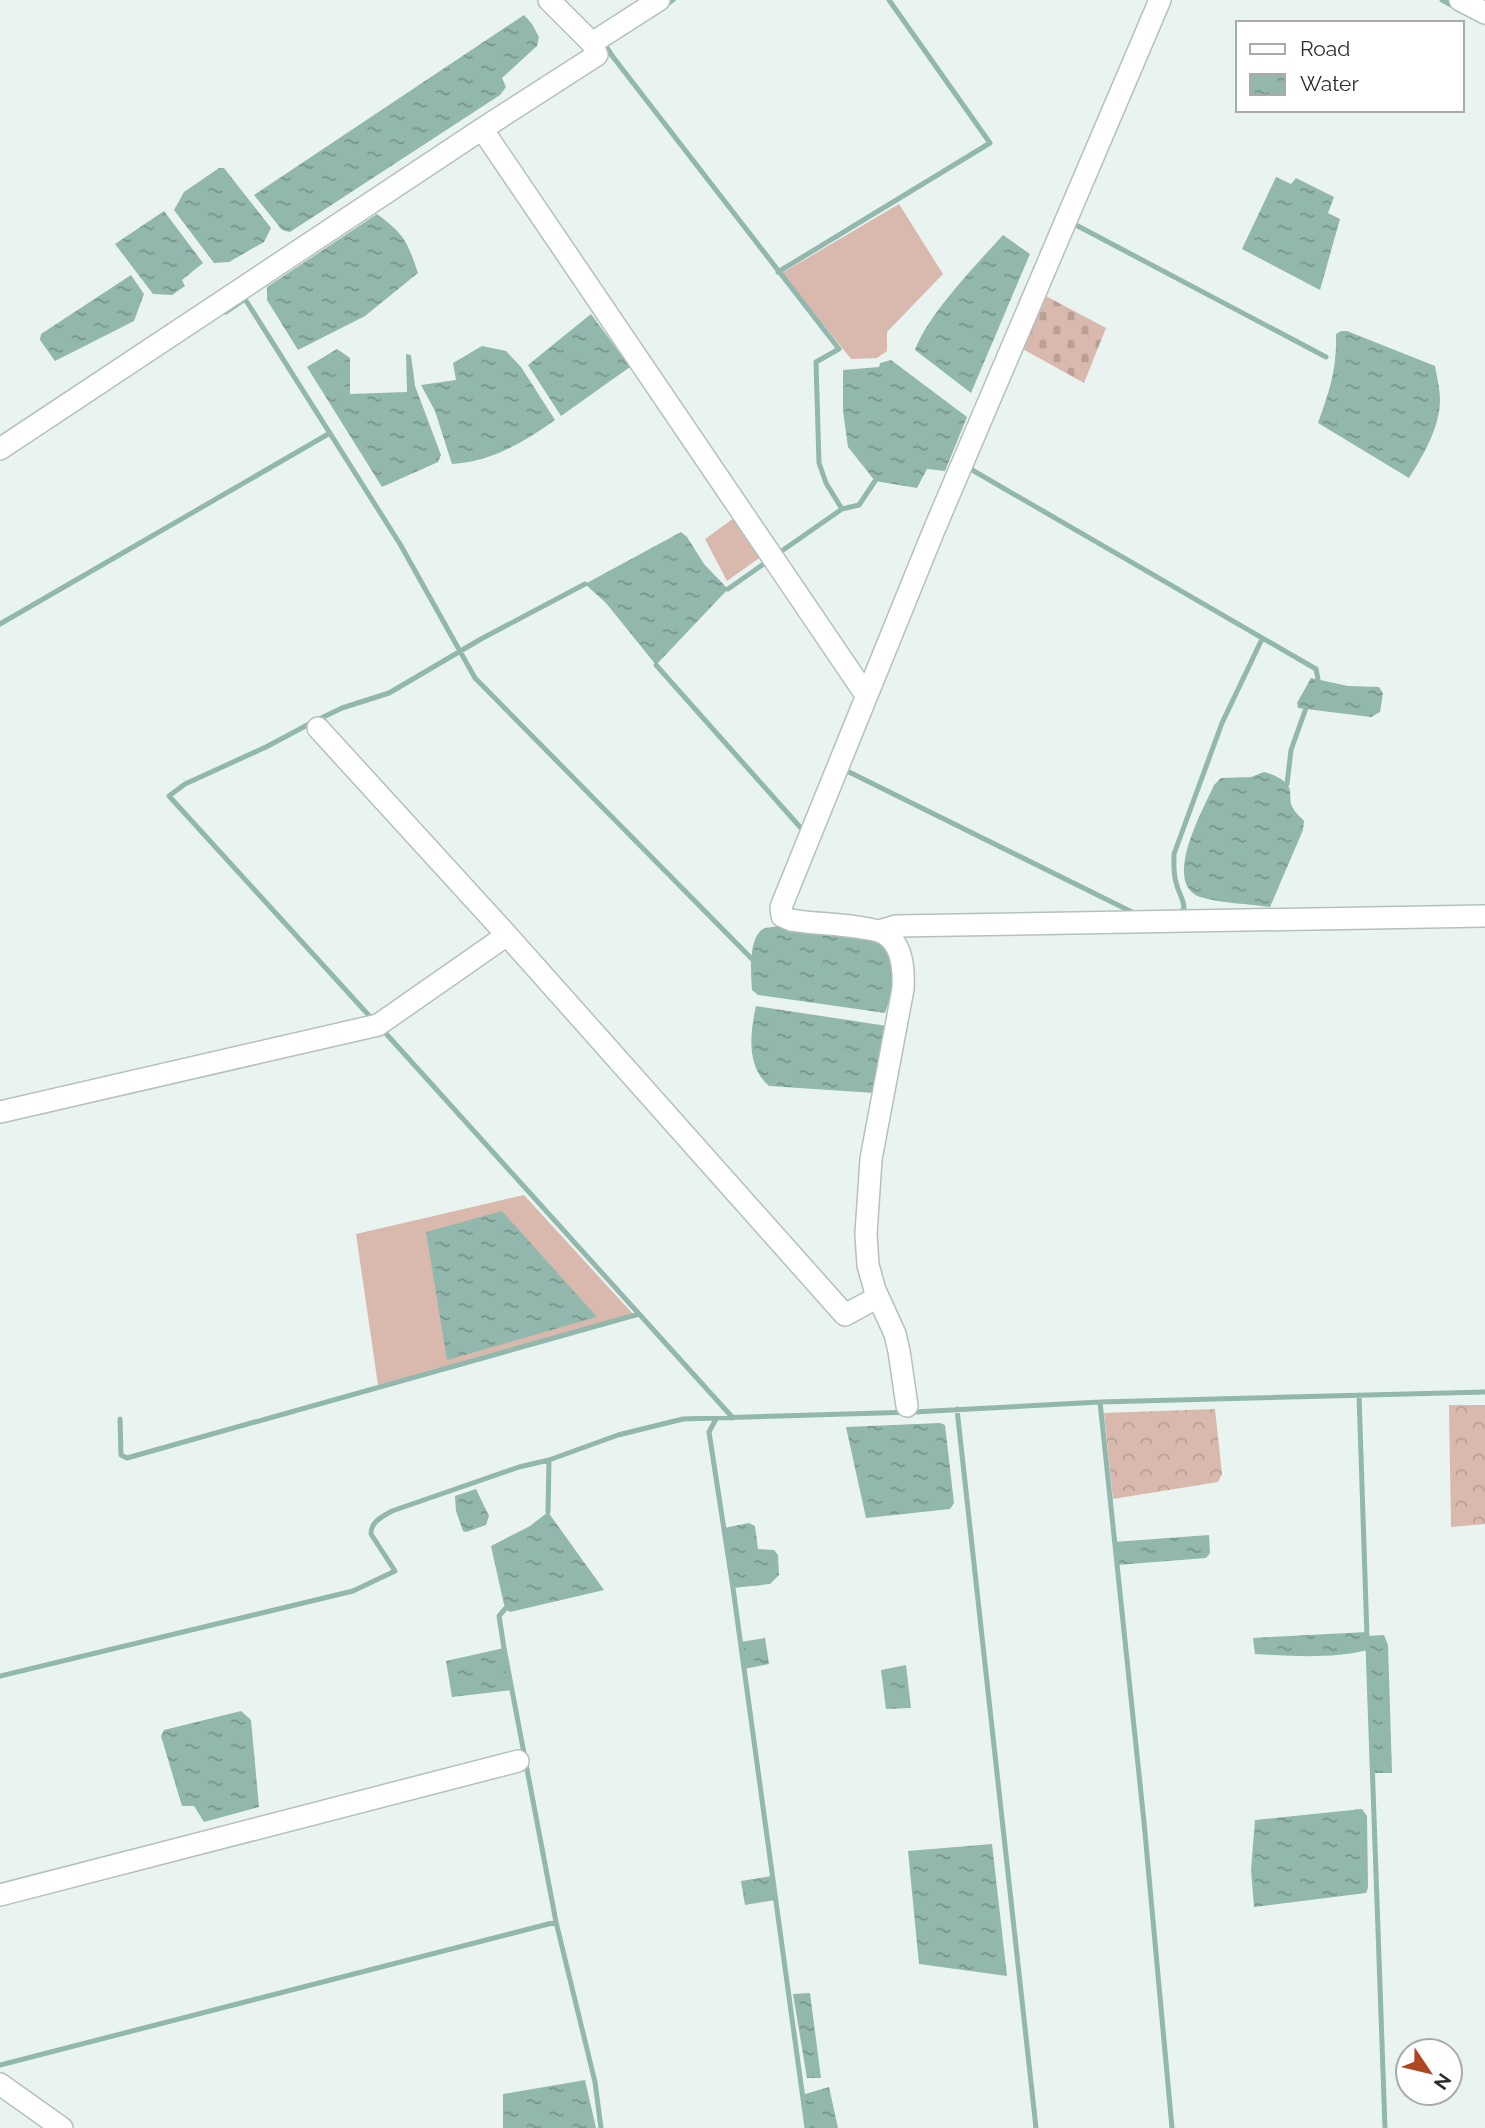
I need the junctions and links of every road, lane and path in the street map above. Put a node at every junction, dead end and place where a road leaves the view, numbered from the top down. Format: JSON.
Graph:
{"nodes":[{"id":1,"x":550,"y":0,"type":"edge"},
{"id":2,"x":659,"y":0,"type":"edge"},
{"id":3,"x":1160,"y":0,"type":"edge"},
{"id":4,"x":1460,"y":0,"type":"edge"},
{"id":5,"x":1485,"y":13,"type":"edge"},
{"id":6,"x":592,"y":43,"type":"junction"},
{"id":7,"x":482,"y":129,"type":"junction"},
{"id":8,"x":0,"y":449,"type":"edge"},
{"id":9,"x":866,"y":695,"type":"junction"},
{"id":10,"x":318,"y":728,"type":"dead end"},
{"id":11,"x":1485,"y":916,"type":"edge"},
{"id":12,"x":879,"y":931,"type":"junction"},
{"id":13,"x":507,"y":935,"type":"junction"},
{"id":14,"x":0,"y":1112,"type":"edge"},
{"id":15,"x":878,"y":1297,"type":"junction"},
{"id":16,"x":907,"y":1406,"type":"dead end"},
{"id":17,"x":518,"y":1761,"type":"dead end"},
{"id":18,"x":0,"y":1895,"type":"edge"},
{"id":19,"x":0,"y":2084,"type":"edge"},
{"id":20,"x":62,"y":2128,"type":"edge"}],
"edges":[{"from":1,"to":6,"type":"street"},
{"from":2,"to":6,"type":"street"},
{"from":3,"to":9,"type":"street"},
{"from":4,"to":5,"type":"street"},
{"from":6,"to":7,"type":"street"},
{"from":7,"to":8,"type":"street"},
{"from":7,"to":9,"type":"street"},
{"from":9,"to":12,"type":"street"},
{"from":10,"to":13,"type":"street"},
{"from":11,"to":12,"type":"street"},
{"from":12,"to":15,"type":"street"},
{"from":13,"to":14,"type":"street"},
{"from":13,"to":15,"type":"street"},
{"from":15,"to":16,"type":"street"},
{"from":17,"to":18,"type":"street"},
{"from":19,"to":20,"type":"street"}]}
